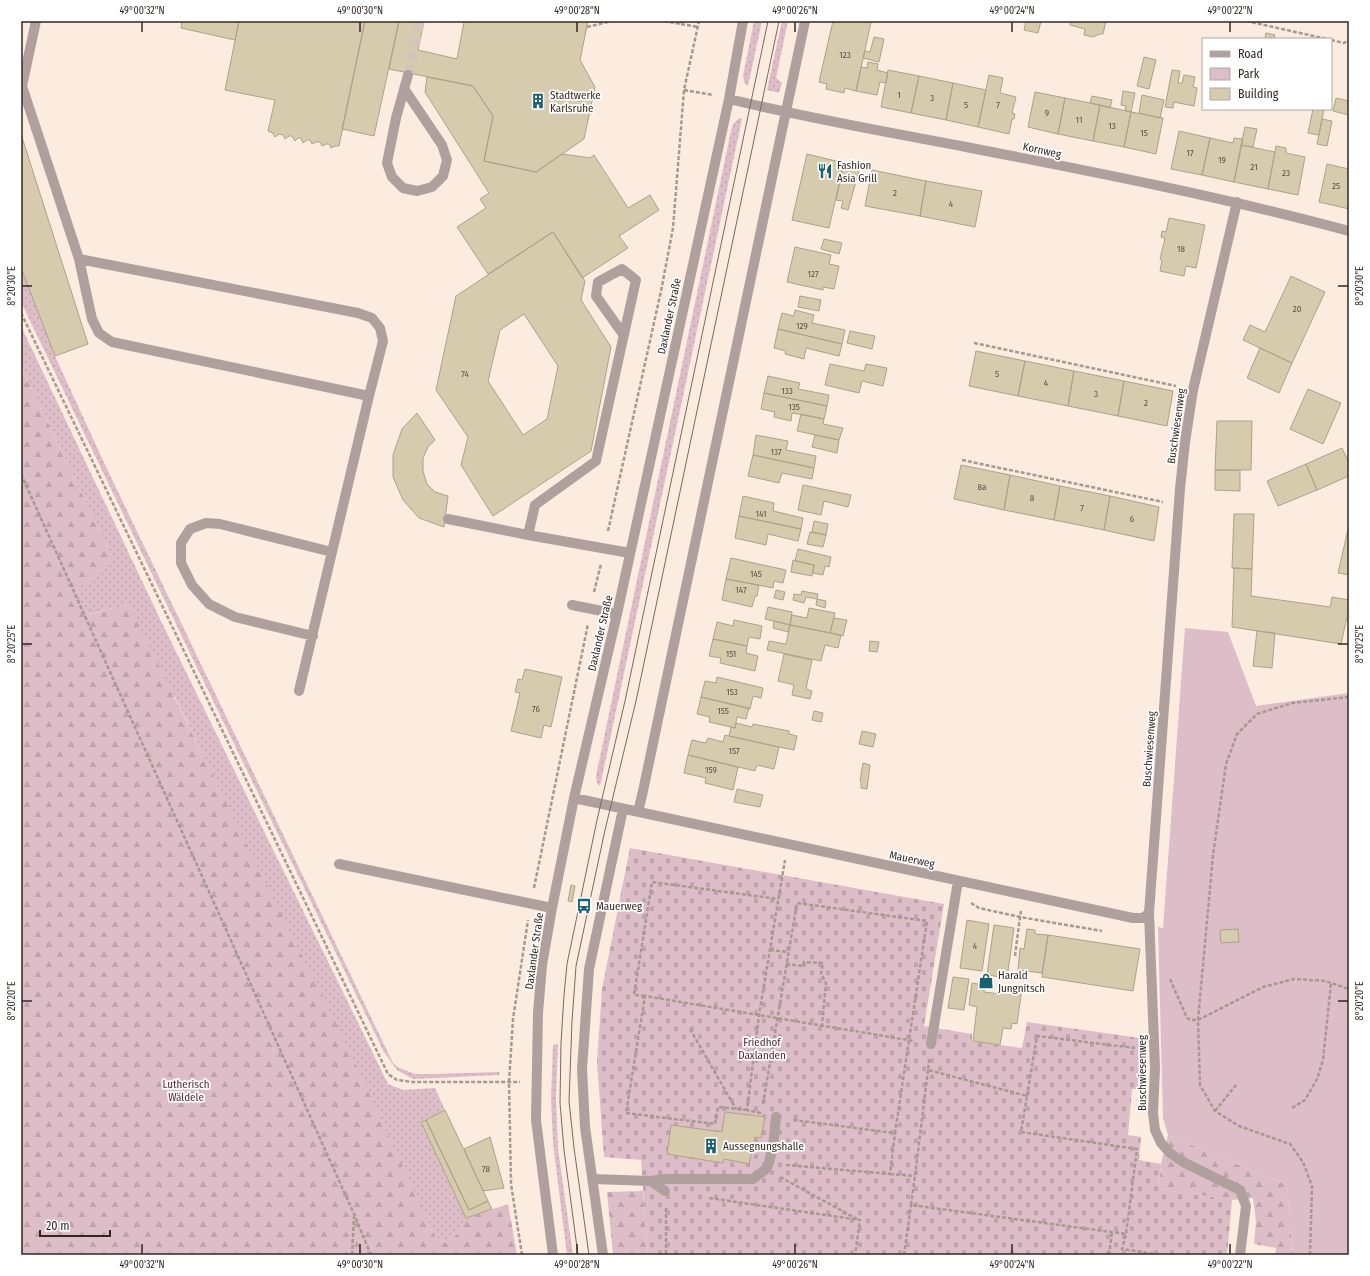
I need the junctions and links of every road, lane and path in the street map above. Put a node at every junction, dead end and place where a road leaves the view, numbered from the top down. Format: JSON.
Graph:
{"nodes":[{"id":1,"x":36,"y":21,"type":"edge"},
{"id":2,"x":612,"y":21,"type":"edge"},
{"id":3,"x":664,"y":21,"type":"edge"},
{"id":4,"x":699,"y":21,"type":"edge"},
{"id":5,"x":743,"y":21,"type":"edge"},
{"id":6,"x":805,"y":21,"type":"edge"},
{"id":7,"x":1246,"y":21,"type":"edge"},
{"id":8,"x":682,"y":22,"type":"edge"},
{"id":9,"x":587,"y":27,"type":"dead end"},
{"id":10,"x":698,"y":27,"type":"junction"},
{"id":11,"x":1322,"y":38,"type":"edge"},
{"id":12,"x":1332,"y":40,"type":"edge"},
{"id":13,"x":1349,"y":40,"type":"edge"},
{"id":14,"x":408,"y":75,"type":"tunnel mouth"},
{"id":15,"x":22,"y":84,"type":"edge"},
{"id":16,"x":405,"y":90,"type":"junction"},
{"id":17,"x":684,"y":90,"type":"junction"},
{"id":18,"x":704,"y":94,"type":"dead end"},
{"id":19,"x":729,"y":98,"type":"junction"},
{"id":20,"x":786,"y":112,"type":"junction"},
{"id":21,"x":1237,"y":202,"type":"junction"},
{"id":22,"x":1349,"y":231,"type":"edge"},
{"id":23,"x":78,"y":259,"type":"junction"},
{"id":24,"x":21,"y":313,"type":"edge"},
{"id":25,"x":623,"y":334,"type":"junction"},
{"id":26,"x":974,"y":343,"type":"dead end"},
{"id":27,"x":1192,"y":390,"type":"junction"},
{"id":28,"x":369,"y":396,"type":"junction"},
{"id":29,"x":962,"y":460,"type":"dead end"},
{"id":30,"x":21,"y":474,"type":"edge"},
{"id":31,"x":1179,"y":505,"type":"junction"},
{"id":32,"x":448,"y":519,"type":"dead end"},
{"id":33,"x":528,"y":535,"type":"junction"},
{"id":34,"x":604,"y":548,"type":"junction"},
{"id":35,"x":332,"y":552,"type":"junction"},
{"id":36,"x":630,"y":553,"type":"junction"},
{"id":37,"x":572,"y":605,"type":"dead end"},
{"id":38,"x":591,"y":608,"type":"junction"},
{"id":39,"x":617,"y":614,"type":"junction"},
{"id":40,"x":313,"y":636,"type":"junction"},
{"id":41,"x":299,"y":691,"type":"dead end"},
{"id":42,"x":1349,"y":697,"type":"edge"},
{"id":43,"x":574,"y":798,"type":"junction"},
{"id":44,"x":623,"y":809,"type":"junction"},
{"id":45,"x":638,"y":812,"type":"junction"},
{"id":46,"x":339,"y":864,"type":"dead end"},
{"id":47,"x":783,"y":873,"type":"dead end"},
{"id":48,"x":958,"y":881,"type":"junction"},
{"id":49,"x":778,"y":899,"type":"junction"},
{"id":50,"x":970,"y":902,"type":"dead end"},
{"id":51,"x":531,"y":904,"type":"junction"},
{"id":52,"x":552,"y":908,"type":"junction"},
{"id":53,"x":1149,"y":913,"type":"junction"},
{"id":54,"x":1020,"y":917,"type":"junction"},
{"id":55,"x":1109,"y":932,"type":"dead end"},
{"id":56,"x":770,"y":950,"type":"junction"},
{"id":57,"x":788,"y":952,"type":"junction"},
{"id":58,"x":1015,"y":956,"type":"dead end"},
{"id":59,"x":786,"y":964,"type":"junction"},
{"id":60,"x":1168,"y":975,"type":"dead end"},
{"id":61,"x":1332,"y":983,"type":"junction"},
{"id":62,"x":1349,"y":989,"type":"edge"},
{"id":63,"x":644,"y":996,"type":"junction"},
{"id":64,"x":759,"y":1015,"type":"junction"},
{"id":65,"x":777,"y":1018,"type":"junction"},
{"id":66,"x":1198,"y":1020,"type":"junction"},
{"id":67,"x":822,"y":1025,"type":"junction"},
{"id":68,"x":690,"y":1029,"type":"dead end"},
{"id":69,"x":908,"y":1040,"type":"junction"},
{"id":70,"x":931,"y":1044,"type":"junction"},
{"id":71,"x":1135,"y":1048,"type":"dead end"},
{"id":72,"x":928,"y":1070,"type":"junction"},
{"id":73,"x":510,"y":1082,"type":"junction"},
{"id":74,"x":536,"y":1082,"type":"junction"},
{"id":75,"x":1236,"y":1085,"type":"dead end"},
{"id":76,"x":1027,"y":1096,"type":"junction"},
{"id":77,"x":763,"y":1106,"type":"dead end"},
{"id":78,"x":1292,"y":1108,"type":"dead end"},
{"id":79,"x":736,"y":1109,"type":"junction"},
{"id":80,"x":747,"y":1110,"type":"junction"},
{"id":81,"x":1215,"y":1111,"type":"junction"},
{"id":82,"x":762,"y":1113,"type":"dead end"},
{"id":83,"x":776,"y":1117,"type":"dead end"},
{"id":84,"x":820,"y":1123,"type":"dead end"},
{"id":85,"x":895,"y":1133,"type":"junction"},
{"id":86,"x":768,"y":1166,"type":"junction"},
{"id":87,"x":890,"y":1174,"type":"junction"},
{"id":88,"x":915,"y":1176,"type":"junction"},
{"id":89,"x":593,"y":1179,"type":"junction"},
{"id":90,"x":651,"y":1181,"type":"junction"},
{"id":91,"x":665,"y":1191,"type":"joint"},
{"id":92,"x":704,"y":1197,"type":"dead end"},
{"id":93,"x":911,"y":1205,"type":"junction"},
{"id":94,"x":354,"y":1214,"type":"junction"},
{"id":95,"x":860,"y":1220,"type":"junction"},
{"id":96,"x":1112,"y":1232,"type":"junction"},
{"id":97,"x":1126,"y":1234,"type":"junction"},
{"id":98,"x":352,"y":1255,"type":"edge"},
{"id":99,"x":371,"y":1255,"type":"edge"},
{"id":100,"x":522,"y":1255,"type":"edge"},
{"id":101,"x":553,"y":1255,"type":"edge"},
{"id":102,"x":603,"y":1255,"type":"edge"},
{"id":103,"x":666,"y":1255,"type":"edge"},
{"id":104,"x":855,"y":1255,"type":"edge"},
{"id":105,"x":904,"y":1255,"type":"edge"},
{"id":106,"x":1109,"y":1255,"type":"edge"},
{"id":107,"x":1161,"y":1255,"type":"edge"},
{"id":108,"x":1240,"y":1255,"type":"edge"},
{"id":109,"x":1310,"y":1255,"type":"edge"}],
"edges":[{"from":1,"to":15,"type":"street"},
{"from":2,"to":9,"type":"path"},
{"from":3,"to":8,"type":"path"},
{"from":4,"to":10,"type":"path"},
{"from":5,"to":19,"type":"street","name":"Daxlander Straße"},
{"from":6,"to":20,"type":"street"},
{"from":7,"to":11,"type":"path"},
{"from":8,"to":10,"type":"path"},
{"from":10,"to":17,"type":"path"},
{"from":12,"to":13,"type":"path"},
{"from":14,"to":16,"type":"street"},
{"from":15,"to":23,"type":"street"},
{"from":16,"to":16,"type":"street"},
{"from":17,"to":18,"type":"path"},
{"from":17,"to":34,"type":"path"},
{"from":19,"to":20,"type":"street","name":"Kornweg"},
{"from":19,"to":36,"type":"street","name":"Daxlander Straße"},
{"from":20,"to":21,"type":"street","name":"Kornweg"},
{"from":20,"to":45,"type":"street"},
{"from":21,"to":22,"type":"street","name":"Kornweg"},
{"from":21,"to":27,"type":"street","name":"Buschwiesenweg"},
{"from":23,"to":28,"type":"street"},
{"from":23,"to":28,"type":"street"},
{"from":24,"to":73,"type":"path"},
{"from":25,"to":25,"type":"street"},
{"from":25,"to":33,"type":"street"},
{"from":26,"to":27,"type":"path"},
{"from":27,"to":31,"type":"street","name":"Buschwiesenweg"},
{"from":28,"to":35,"type":"street"},
{"from":29,"to":31,"type":"path"},
{"from":30,"to":94,"type":"path"},
{"from":31,"to":53,"type":"street","name":"Buschwiesenweg"},
{"from":32,"to":33,"type":"street"},
{"from":33,"to":34,"type":"street"},
{"from":34,"to":36,"type":"street"},
{"from":34,"to":38,"type":"path"},
{"from":35,"to":40,"type":"street"},
{"from":35,"to":40,"type":"street"},
{"from":36,"to":39,"type":"street","name":"Daxlander Straße"},
{"from":37,"to":38,"type":"street"},
{"from":38,"to":39,"type":"street"},
{"from":38,"to":51,"type":"path"},
{"from":39,"to":43,"type":"street","name":"Daxlander Straße"},
{"from":40,"to":41,"type":"street"},
{"from":42,"to":66,"type":"path"},
{"from":43,"to":44,"type":"street","name":"Mauerweg"},
{"from":43,"to":52,"type":"street","name":"Daxlander Straße"},
{"from":44,"to":45,"type":"street","name":"Mauerweg"},
{"from":44,"to":89,"type":"street"},
{"from":45,"to":48,"type":"street","name":"Mauerweg"},
{"from":46,"to":51,"type":"street"},
{"from":47,"to":49,"type":"path"},
{"from":48,"to":53,"type":"street","name":"Mauerweg"},
{"from":48,"to":70,"type":"street"},
{"from":49,"to":56,"type":"path"},
{"from":49,"to":63,"type":"path"},
{"from":50,"to":54,"type":"path"},
{"from":51,"to":52,"type":"street"},
{"from":51,"to":73,"type":"path"},
{"from":52,"to":74,"type":"street","name":"Daxlander Straße"},
{"from":53,"to":108,"type":"street","name":"Buschwiesenweg"},
{"from":54,"to":55,"type":"path"},
{"from":54,"to":58,"type":"path"},
{"from":56,"to":57,"type":"path"},
{"from":56,"to":64,"type":"path"},
{"from":57,"to":59,"type":"path"},
{"from":57,"to":69,"type":"path"},
{"from":59,"to":65,"type":"path"},
{"from":59,"to":67,"type":"path"},
{"from":60,"to":66,"type":"path"},
{"from":61,"to":62,"type":"path"},
{"from":61,"to":66,"type":"path"},
{"from":61,"to":78,"type":"path"},
{"from":63,"to":64,"type":"path"},
{"from":63,"to":79,"type":"path"},
{"from":64,"to":65,"type":"path"},
{"from":64,"to":80,"type":"path"},
{"from":65,"to":67,"type":"path"},
{"from":65,"to":77,"type":"path"},
{"from":66,"to":81,"type":"path"},
{"from":67,"to":69,"type":"path"},
{"from":68,"to":79,"type":"path"},
{"from":69,"to":70,"type":"path"},
{"from":69,"to":85,"type":"path"},
{"from":70,"to":72,"type":"path"},
{"from":71,"to":76,"type":"path"},
{"from":72,"to":76,"type":"path"},
{"from":72,"to":88,"type":"path"},
{"from":73,"to":74,"type":"path"},
{"from":73,"to":100,"type":"path"},
{"from":74,"to":101,"type":"street","name":"Daxlander Straße"},
{"from":75,"to":81,"type":"path"},
{"from":76,"to":97,"type":"path"},
{"from":79,"to":80,"type":"path"},
{"from":80,"to":82,"type":"path"},
{"from":81,"to":109,"type":"path"},
{"from":83,"to":86,"type":"street"},
{"from":84,"to":85,"type":"path"},
{"from":85,"to":87,"type":"path"},
{"from":86,"to":87,"type":"path"},
{"from":86,"to":90,"type":"street"},
{"from":86,"to":95,"type":"path"},
{"from":87,"to":88,"type":"path"},
{"from":88,"to":93,"type":"path"},
{"from":89,"to":90,"type":"street"},
{"from":89,"to":102,"type":"street"},
{"from":90,"to":91,"type":"street"},
{"from":91,"to":103,"type":"path"},
{"from":92,"to":95,"type":"path"},
{"from":93,"to":96,"type":"path"},
{"from":93,"to":105,"type":"path"},
{"from":94,"to":98,"type":"path"},
{"from":94,"to":99,"type":"path"},
{"from":95,"to":104,"type":"path"},
{"from":96,"to":97,"type":"path"},
{"from":96,"to":106,"type":"path"},
{"from":97,"to":107,"type":"path"}]}
